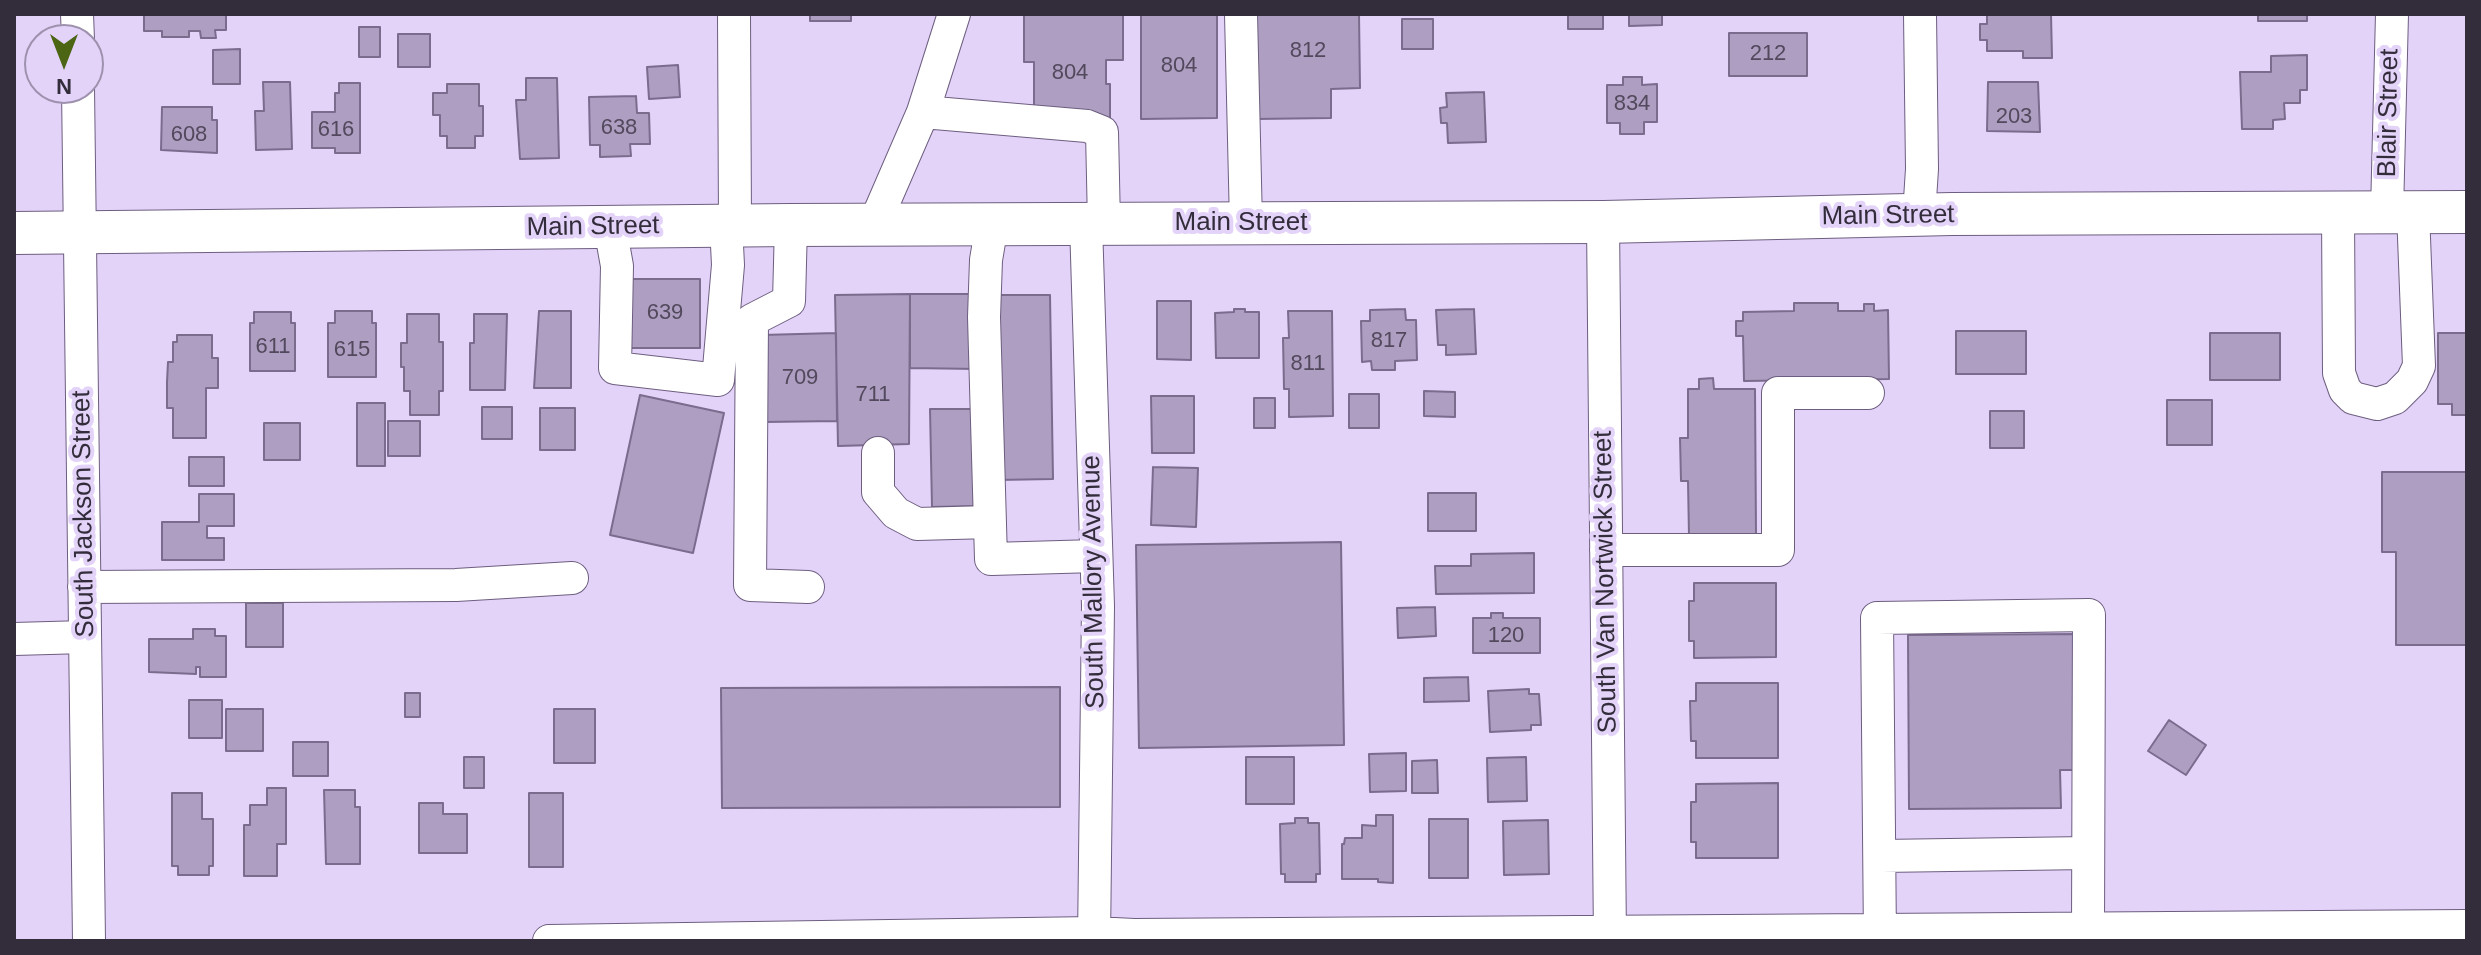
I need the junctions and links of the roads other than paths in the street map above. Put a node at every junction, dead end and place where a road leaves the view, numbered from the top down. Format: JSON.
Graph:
{"nodes":[{"id":1,"x":734,"y":14,"type":"edge"},
{"id":2,"x":954,"y":14,"type":"edge"},
{"id":3,"x":1241,"y":14,"type":"edge"},
{"id":4,"x":1920,"y":14,"type":"edge"},
{"id":5,"x":2392,"y":14,"type":"edge"},
{"id":6,"x":78,"y":104,"type":"edge"},
{"id":7,"x":923,"y":112,"type":"junction"},
{"id":8,"x":2400,"y":212,"type":"junction"},
{"id":9,"x":2467,"y":212,"type":"edge"},
{"id":10,"x":2338,"y":213,"type":"junction"},
{"id":11,"x":1919,"y":215,"type":"junction"},
{"id":12,"x":1603,"y":222,"type":"junction"},
{"id":13,"x":1246,"y":223,"type":"junction"},
{"id":14,"x":992,"y":224,"type":"junction"},
{"id":15,"x":1095,"y":224,"type":"junction"},
{"id":16,"x":731,"y":225,"type":"junction"},
{"id":17,"x":791,"y":225,"type":"junction"},
{"id":18,"x":874,"y":225,"type":"junction"},
{"id":19,"x":610,"y":227,"type":"junction"},
{"id":20,"x":14,"y":233,"type":"edge"},
{"id":21,"x":80,"y":233,"type":"junction"},
{"id":22,"x":1868,"y":393,"type":"dead end"},
{"id":23,"x":878,"y":453,"type":"dead end"},
{"id":24,"x":990,"y":522,"type":"junction"},
{"id":25,"x":1606,"y":550,"type":"junction"},
{"id":26,"x":1096,"y":556,"type":"junction"},
{"id":27,"x":572,"y":578,"type":"dead end"},
{"id":28,"x":84,"y":587,"type":"junction"},
{"id":29,"x":808,"y":587,"type":"dead end"},
{"id":30,"x":85,"y":637,"type":"junction"},
{"id":31,"x":14,"y":639,"type":"edge"},
{"id":32,"x":2088,"y":853,"type":"junction"},
{"id":33,"x":1881,"y":856,"type":"junction"},
{"id":34,"x":2467,"y":926,"type":"edge"},
{"id":35,"x":2108,"y":932,"type":"edge"},
{"id":36,"x":1880,"y":935,"type":"edge"},
{"id":37,"x":2044,"y":935,"type":"edge"},
{"id":38,"x":1610,"y":936,"type":"edge"},
{"id":39,"x":1094,"y":937,"type":"edge"},
{"id":40,"x":89,"y":941,"type":"edge"},
{"id":41,"x":549,"y":941,"type":"edge"}],
"edges":[{"from":1,"to":16,"type":"street"},
{"from":2,"to":7,"type":"street"},
{"from":3,"to":13,"type":"street"},
{"from":4,"to":11,"type":"street"},
{"from":5,"to":8,"type":"street","name":"Blair Street"},
{"from":6,"to":21,"type":"street","name":"South Jackson Street"},
{"from":7,"to":15,"type":"street","name":"South Mallory Avenue"},
{"from":7,"to":18,"type":"street"},
{"from":8,"to":9,"type":"main road","name":"Main Street"},
{"from":8,"to":10,"type":"main road","name":"Main Street"},
{"from":8,"to":10,"type":"street","name":"Blair Street"},
{"from":10,"to":11,"type":"main road","name":"Main Street"},
{"from":11,"to":12,"type":"main road","name":"Main Street"},
{"from":12,"to":13,"type":"main road","name":"Main Street"},
{"from":12,"to":25,"type":"street","name":"South Van Nortwick Street"},
{"from":13,"to":15,"type":"main road","name":"Main Street"},
{"from":14,"to":15,"type":"main road","name":"Main Street"},
{"from":14,"to":18,"type":"main road","name":"Main Street"},
{"from":14,"to":24,"type":"street"},
{"from":15,"to":26,"type":"street","name":"South Mallory Avenue"},
{"from":16,"to":17,"type":"main road","name":"Main Street"},
{"from":16,"to":19,"type":"main road","name":"Main Street"},
{"from":16,"to":19,"type":"street"},
{"from":17,"to":18,"type":"main road","name":"Main Street"},
{"from":17,"to":29,"type":"street"},
{"from":19,"to":21,"type":"main road","name":"Main Street"},
{"from":20,"to":21,"type":"main road","name":"Main Street"},
{"from":21,"to":28,"type":"street","name":"South Jackson Street"},
{"from":22,"to":25,"type":"street"},
{"from":23,"to":24,"type":"street"},
{"from":24,"to":26,"type":"street"},
{"from":25,"to":38,"type":"street","name":"South Van Nortwick Street"},
{"from":26,"to":39,"type":"street","name":"South Mallory Avenue"},
{"from":27,"to":28,"type":"street"},
{"from":28,"to":30,"type":"street","name":"South Jackson Street"},
{"from":30,"to":31,"type":"street"},
{"from":30,"to":40,"type":"street","name":"South Jackson Street"},
{"from":32,"to":33,"type":"street"},
{"from":32,"to":33,"type":"street"},
{"from":32,"to":35,"type":"street"},
{"from":33,"to":36,"type":"street"},
{"from":34,"to":35,"type":"street"},
{"from":35,"to":37,"type":"street"},
{"from":36,"to":37,"type":"street"},
{"from":36,"to":38,"type":"street"},
{"from":38,"to":39,"type":"street"},
{"from":39,"to":41,"type":"street"}]}
